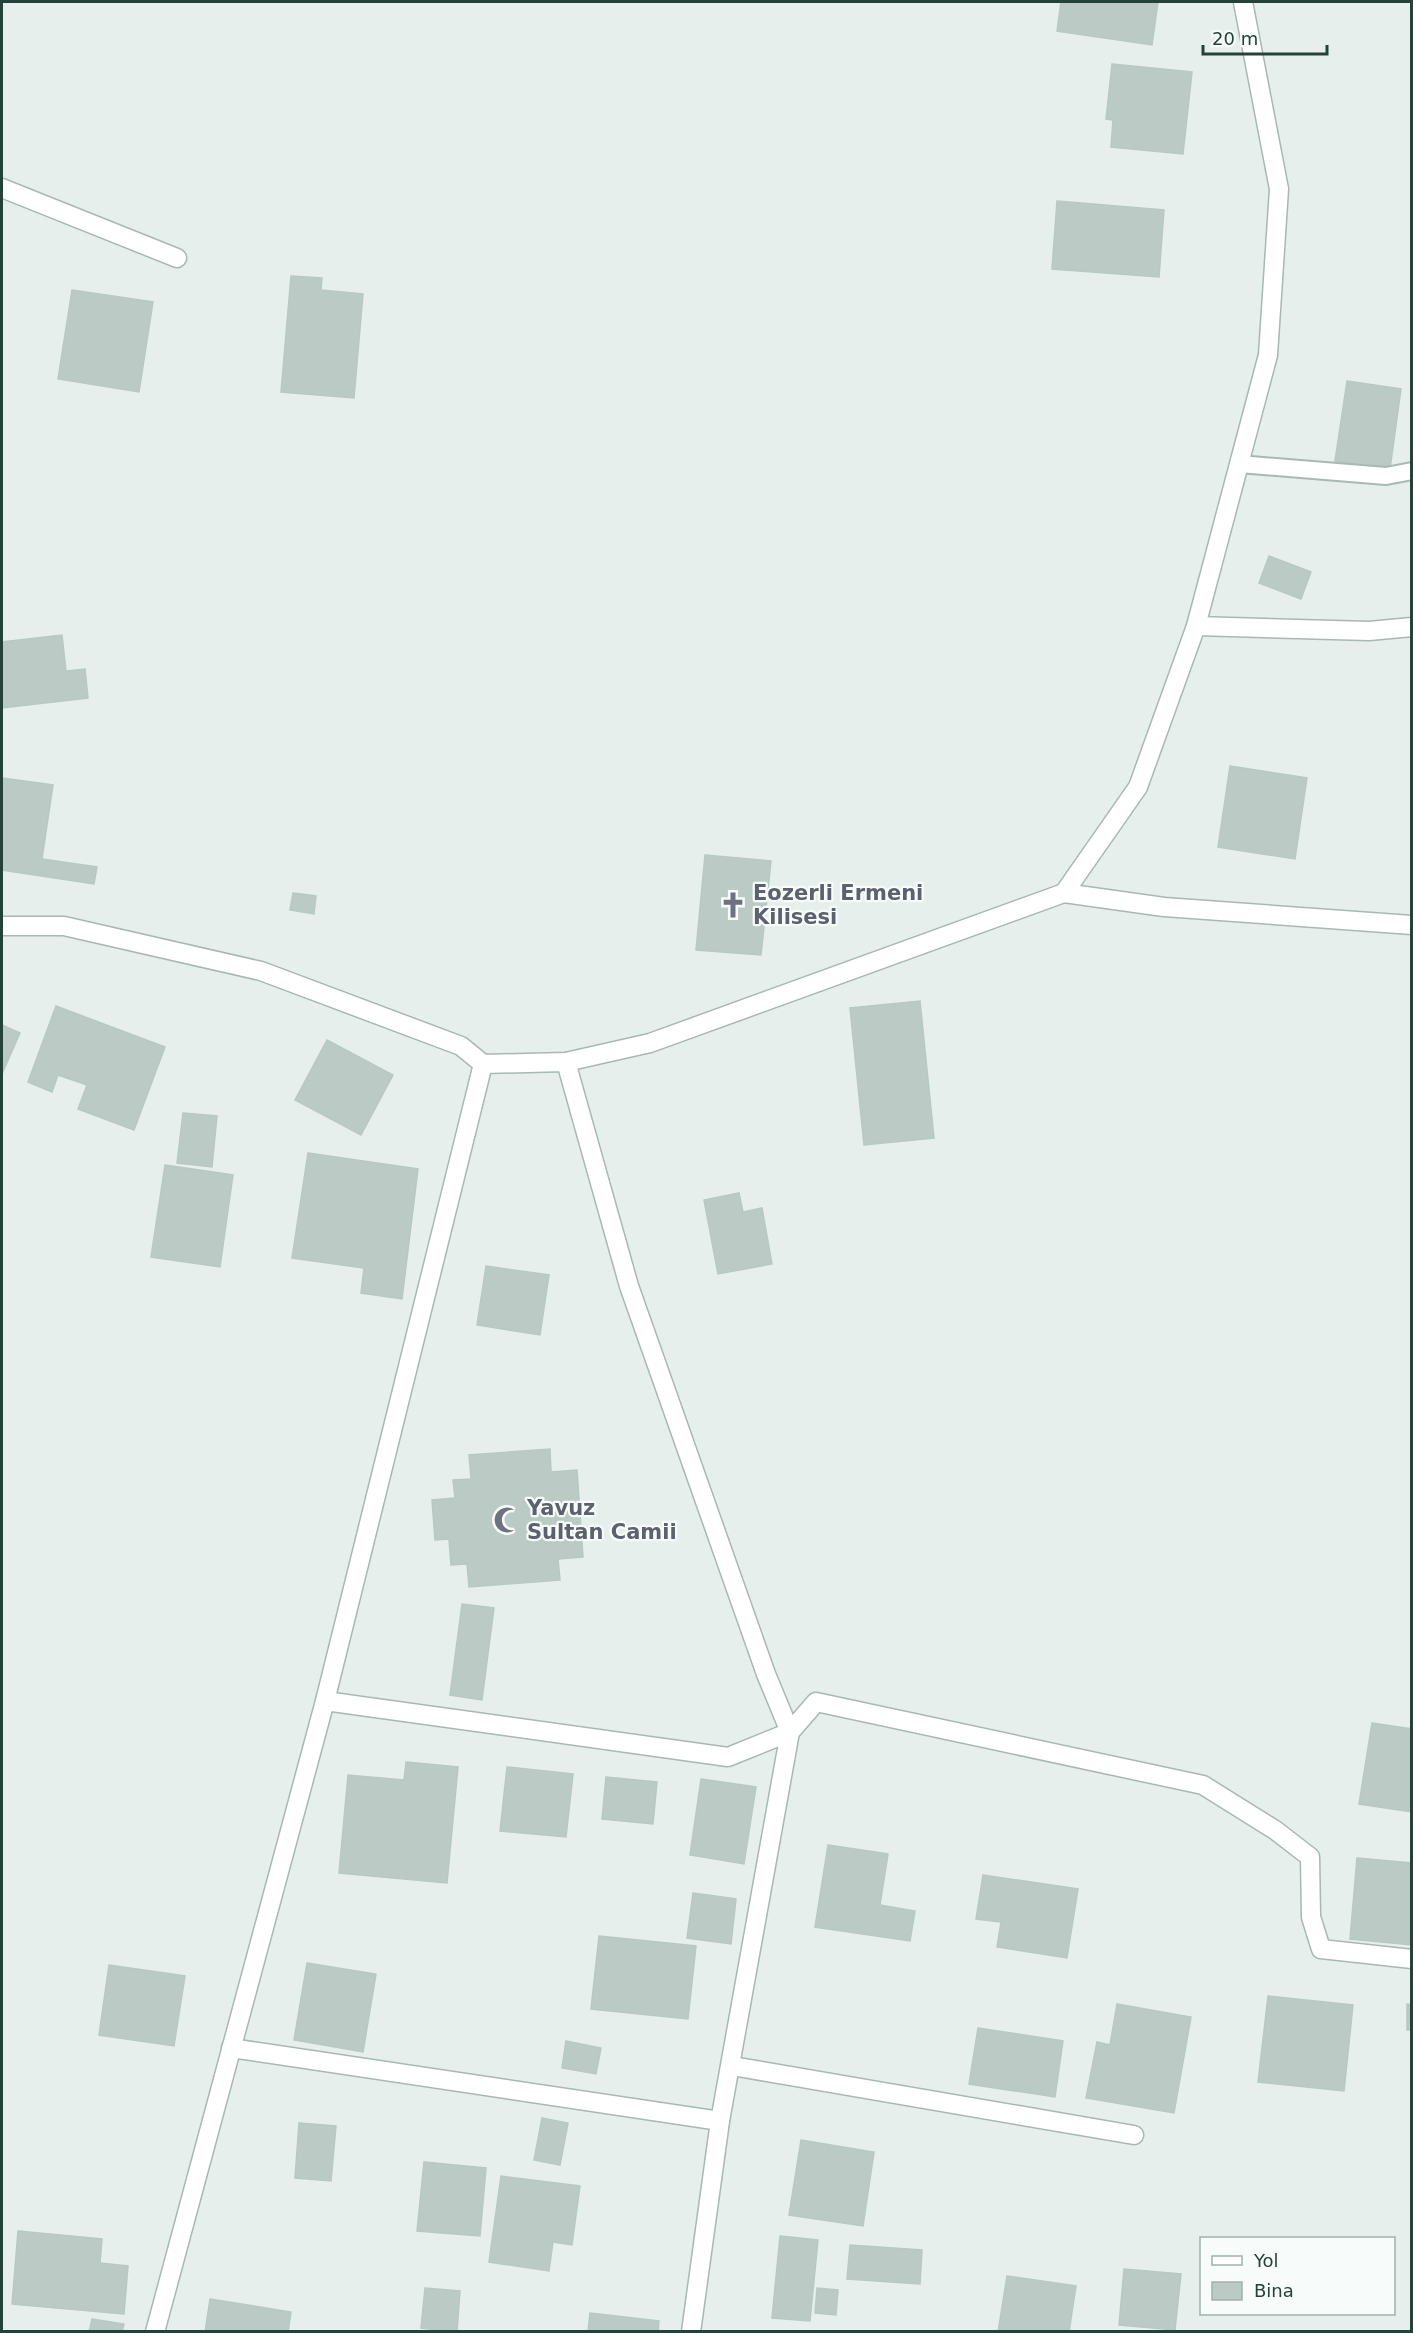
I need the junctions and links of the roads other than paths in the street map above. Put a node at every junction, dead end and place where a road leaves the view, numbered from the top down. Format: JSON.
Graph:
{"nodes":[{"id":1,"x":1244,"y":2,"type":"edge"},
{"id":2,"x":2,"y":188,"type":"edge"},
{"id":3,"x":177,"y":258,"type":"dead end"},
{"id":4,"x":1239,"y":464,"type":"junction"},
{"id":5,"x":1412,"y":471,"type":"edge"},
{"id":6,"x":1196,"y":626,"type":"junction"},
{"id":7,"x":1412,"y":627,"type":"edge"},
{"id":8,"x":1064,"y":893,"type":"junction"},
{"id":9,"x":1412,"y":925,"type":"edge"},
{"id":10,"x":2,"y":926,"type":"edge"},
{"id":11,"x":566,"y":1062,"type":"junction"},
{"id":12,"x":483,"y":1064,"type":"junction"},
{"id":13,"x":325,"y":1701,"type":"junction"},
{"id":14,"x":790,"y":1732,"type":"junction"},
{"id":15,"x":1412,"y":1959,"type":"edge"},
{"id":16,"x":231,"y":2048,"type":"junction"},
{"id":17,"x":732,"y":2066,"type":"junction"},
{"id":18,"x":720,"y":2121,"type":"junction"},
{"id":19,"x":1134,"y":2135,"type":"dead end"},
{"id":20,"x":155,"y":2331,"type":"edge"},
{"id":21,"x":691,"y":2331,"type":"edge"}],
"edges":[{"from":1,"to":4,"type":"street"},
{"from":2,"to":3,"type":"street"},
{"from":4,"to":5,"type":"lane"},
{"from":4,"to":6,"type":"street"},
{"from":6,"to":7,"type":"street"},
{"from":6,"to":8,"type":"street"},
{"from":8,"to":9,"type":"street"},
{"from":8,"to":11,"type":"street"},
{"from":10,"to":12,"type":"street"},
{"from":11,"to":12,"type":"street"},
{"from":11,"to":14,"type":"street"},
{"from":12,"to":13,"type":"street"},
{"from":13,"to":14,"type":"street"},
{"from":13,"to":16,"type":"street"},
{"from":14,"to":15,"type":"street"},
{"from":14,"to":17,"type":"street"},
{"from":16,"to":18,"type":"street"},
{"from":16,"to":20,"type":"street"},
{"from":17,"to":18,"type":"street"},
{"from":17,"to":19,"type":"street"},
{"from":18,"to":21,"type":"street"}]}
